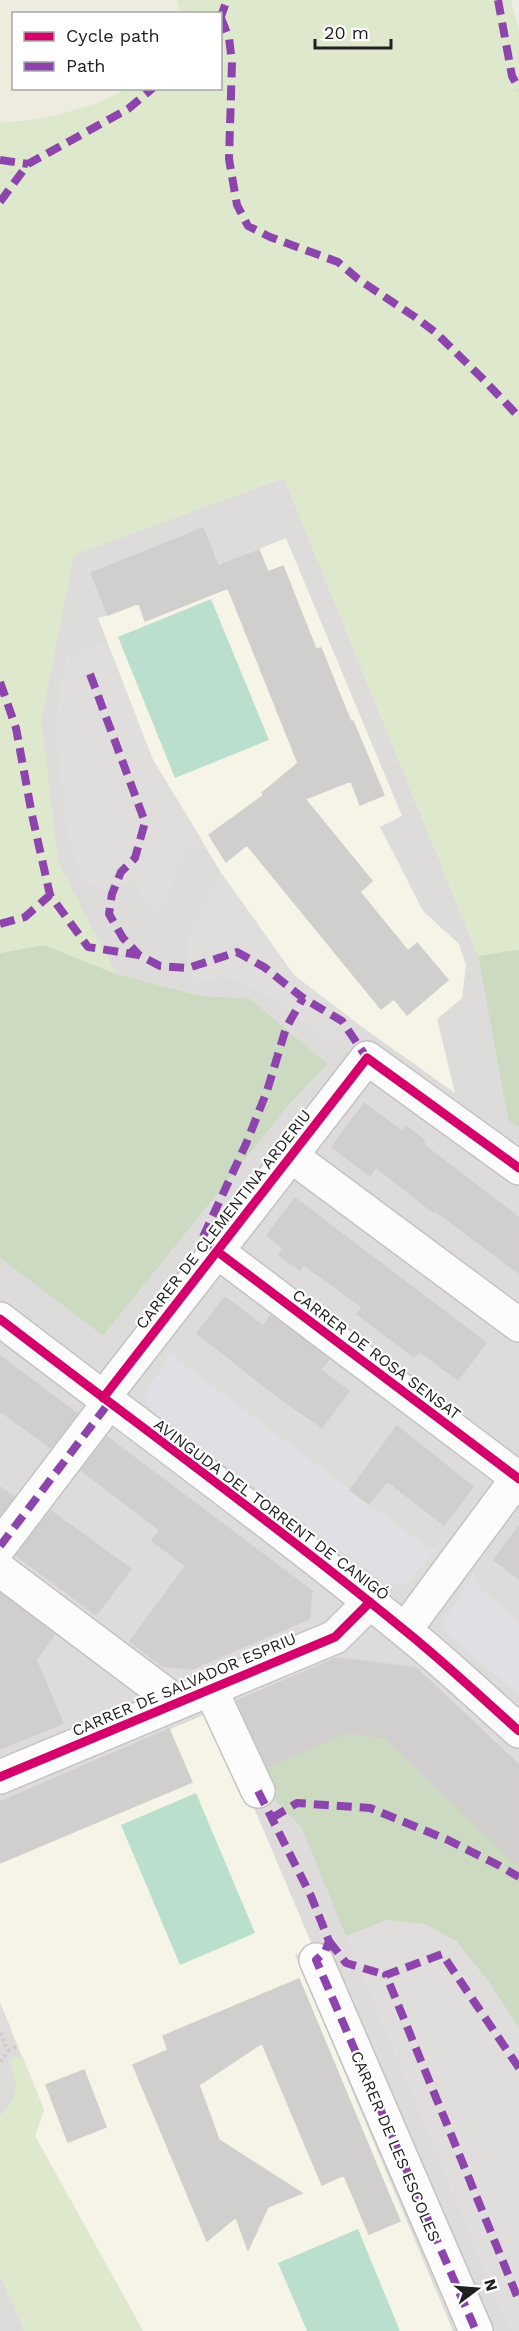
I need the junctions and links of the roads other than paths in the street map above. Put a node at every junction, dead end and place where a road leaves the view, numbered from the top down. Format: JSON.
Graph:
{"nodes":[{"id":1,"x":290,"y":1155,"type":"junction"},
{"id":2,"x":519,"y":1168,"type":"edge"},
{"id":3,"x":218,"y":1252,"type":"junction"},
{"id":4,"x":0,"y":1318,"type":"edge"},
{"id":5,"x":519,"y":1325,"type":"edge"},
{"id":6,"x":106,"y":1401,"type":"junction"},
{"id":7,"x":518,"y":1477,"type":"edge"},
{"id":8,"x":0,"y":1546,"type":"edge"},
{"id":9,"x":0,"y":1570,"type":"edge"},
{"id":10,"x":369,"y":1602,"type":"junction"},
{"id":11,"x":405,"y":1630,"type":"junction"},
{"id":12,"x":210,"y":1688,"type":"junction"},
{"id":13,"x":176,"y":1702,"type":"junction"},
{"id":14,"x":519,"y":1731,"type":"edge"},
{"id":15,"x":0,"y":1777,"type":"edge"},
{"id":16,"x":258,"y":1791,"type":"dead end"},
{"id":17,"x":316,"y":1960,"type":"dead end"},
{"id":18,"x":476,"y":2331,"type":"edge"}],
"edges":[{"from":1,"to":2,"type":"street","name":"CARRER DE CLEMENTINA ARDERIU"},
{"from":1,"to":3,"type":"street","name":"CARRER DE CLEMENTINA ARDERIU"},
{"from":1,"to":5,"type":"street"},
{"from":3,"to":6,"type":"street","name":"CARRER DE CLEMENTINA ARDERIU"},
{"from":3,"to":7,"type":"street","name":"CARRER DE ROSA SENSAT"},
{"from":4,"to":6,"type":"street","name":"AVINGUDA DEL TORRENT DE CANIGÓ"},
{"from":6,"to":8,"type":"street","name":"CARRER DE CLEMENTINA ARDERIU"},
{"from":6,"to":10,"type":"street","name":"AVINGUDA DEL TORRENT DE CANIGÓ"},
{"from":7,"to":11,"type":"street"},
{"from":9,"to":13,"type":"street"},
{"from":10,"to":11,"type":"street","name":"AVINGUDA DEL TORRENT DE CANIGÓ"},
{"from":10,"to":12,"type":"street","name":"CARRER DE SALVADOR ESPRIU"},
{"from":11,"to":14,"type":"street","name":"AVINGUDA DEL TORRENT DE CANIGÓ"},
{"from":12,"to":13,"type":"street","name":"CARRER DE SALVADOR ESPRIU"},
{"from":12,"to":16,"type":"street"},
{"from":13,"to":15,"type":"street","name":"CARRER DE SALVADOR ESPRIU"},
{"from":17,"to":18,"type":"street","name":"CARRER DE LES ESCOLES"}]}
